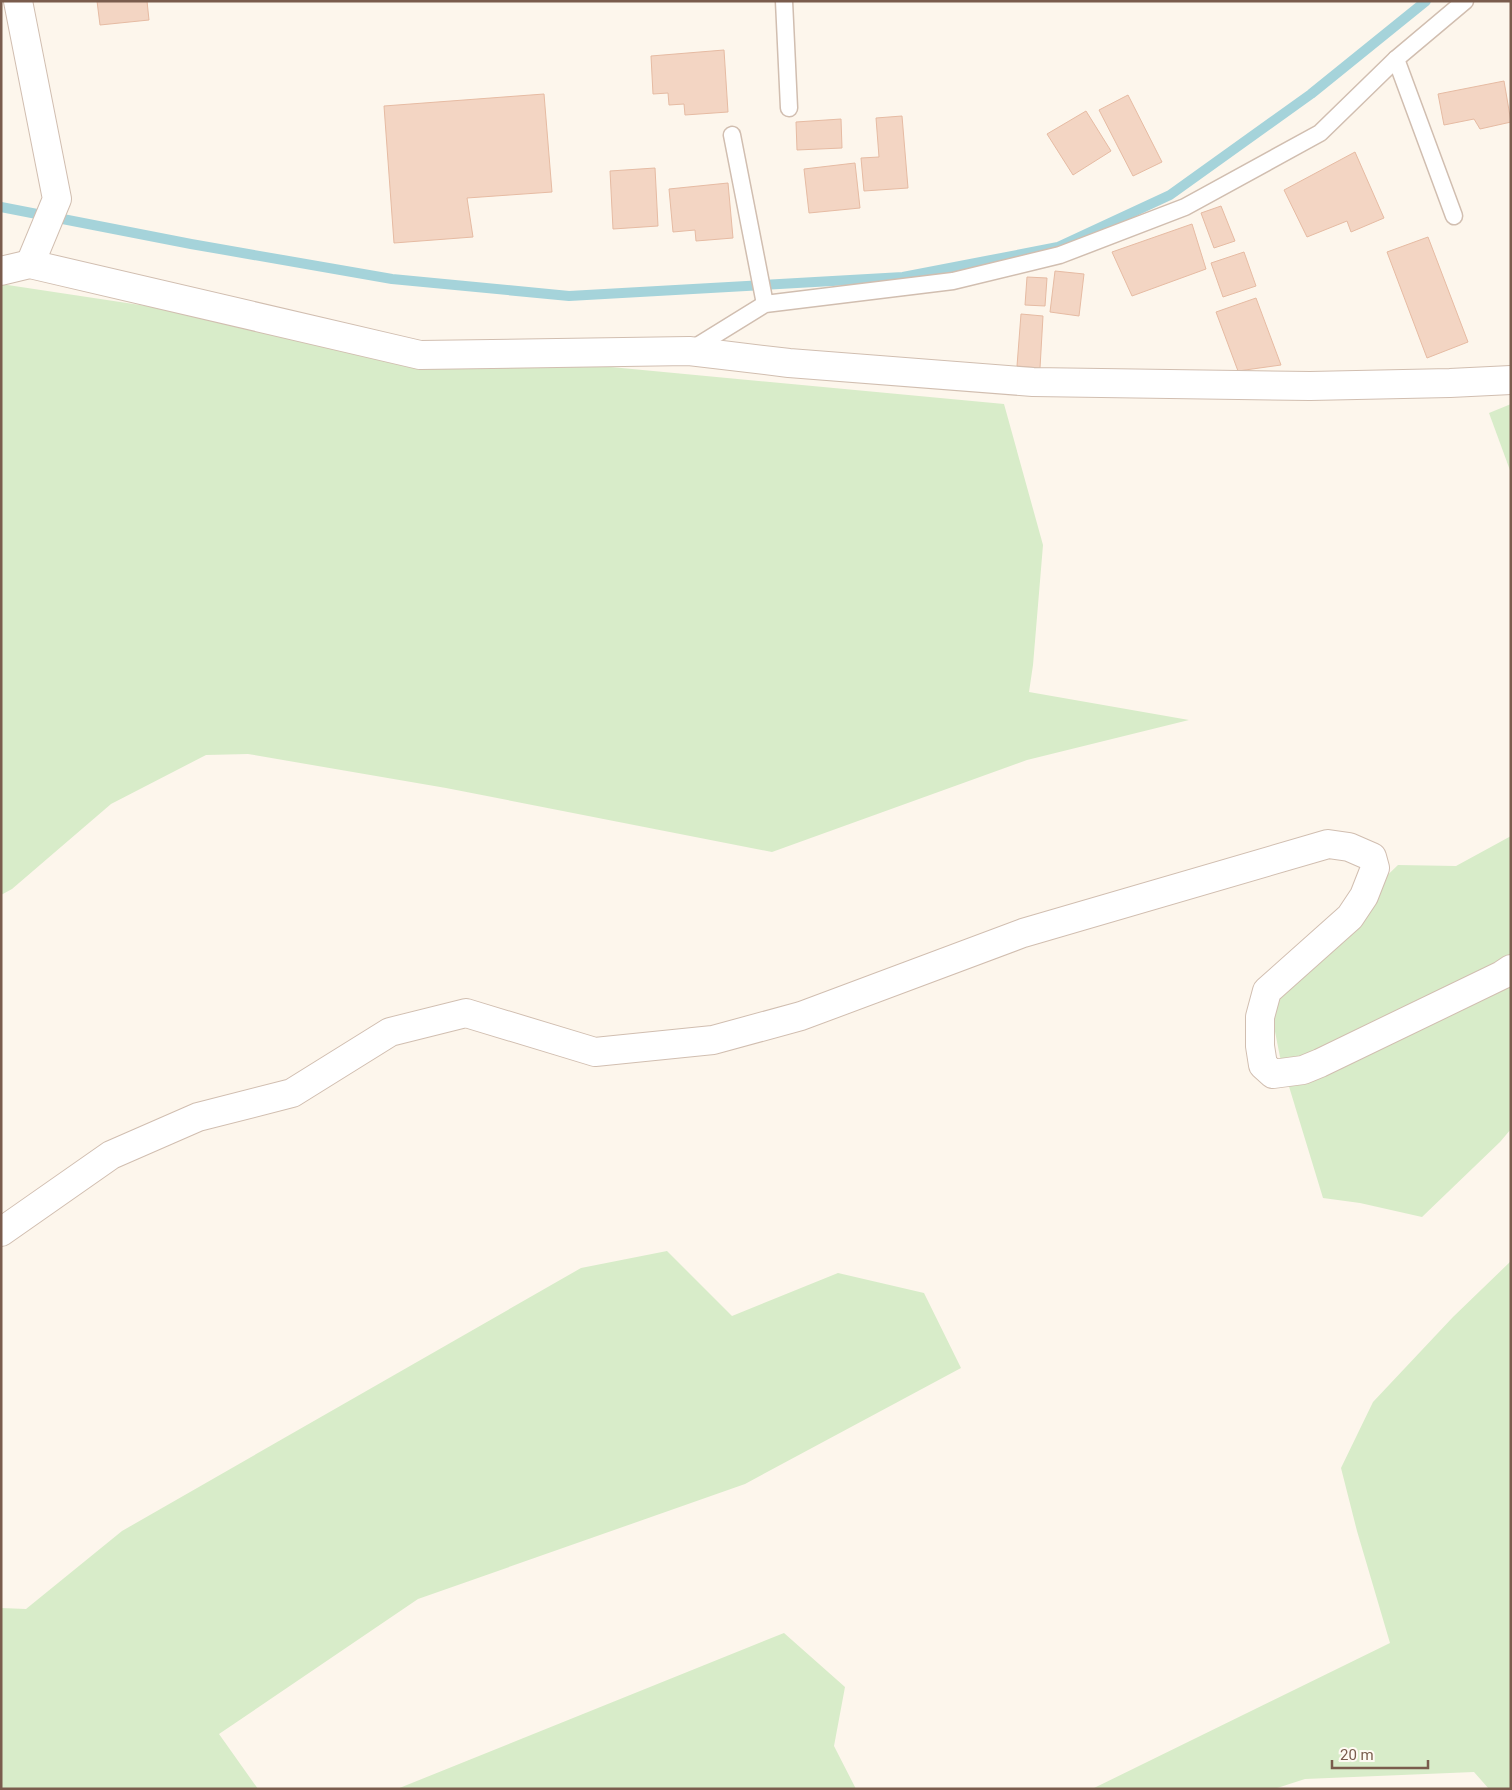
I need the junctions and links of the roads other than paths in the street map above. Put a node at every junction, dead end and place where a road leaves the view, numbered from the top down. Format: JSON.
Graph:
{"nodes":[{"id":1,"x":18,"y":1,"type":"edge"},
{"id":2,"x":784,"y":1,"type":"edge"},
{"id":3,"x":1465,"y":1,"type":"edge"},
{"id":4,"x":1396,"y":59,"type":"junction"},
{"id":5,"x":789,"y":108,"type":"dead end"},
{"id":6,"x":732,"y":135,"type":"dead end"},
{"id":7,"x":1454,"y":216,"type":"dead end"},
{"id":8,"x":30,"y":264,"type":"junction"},
{"id":9,"x":1,"y":271,"type":"edge"},
{"id":10,"x":765,"y":302,"type":"junction"},
{"id":11,"x":689,"y":351,"type":"junction"},
{"id":12,"x":1511,"y":380,"type":"edge"},
{"id":13,"x":1511,"y":968,"type":"edge"},
{"id":14,"x":1,"y":1232,"type":"edge"}],
"edges":[{"from":1,"to":8,"type":"street"},
{"from":2,"to":5,"type":"lane"},
{"from":3,"to":4,"type":"lane"},
{"from":4,"to":7,"type":"lane"},
{"from":4,"to":10,"type":"lane"},
{"from":6,"to":10,"type":"lane"},
{"from":8,"to":9,"type":"street"},
{"from":8,"to":11,"type":"street"},
{"from":10,"to":11,"type":"lane"},
{"from":11,"to":12,"type":"street"},
{"from":13,"to":14,"type":"street"}]}
